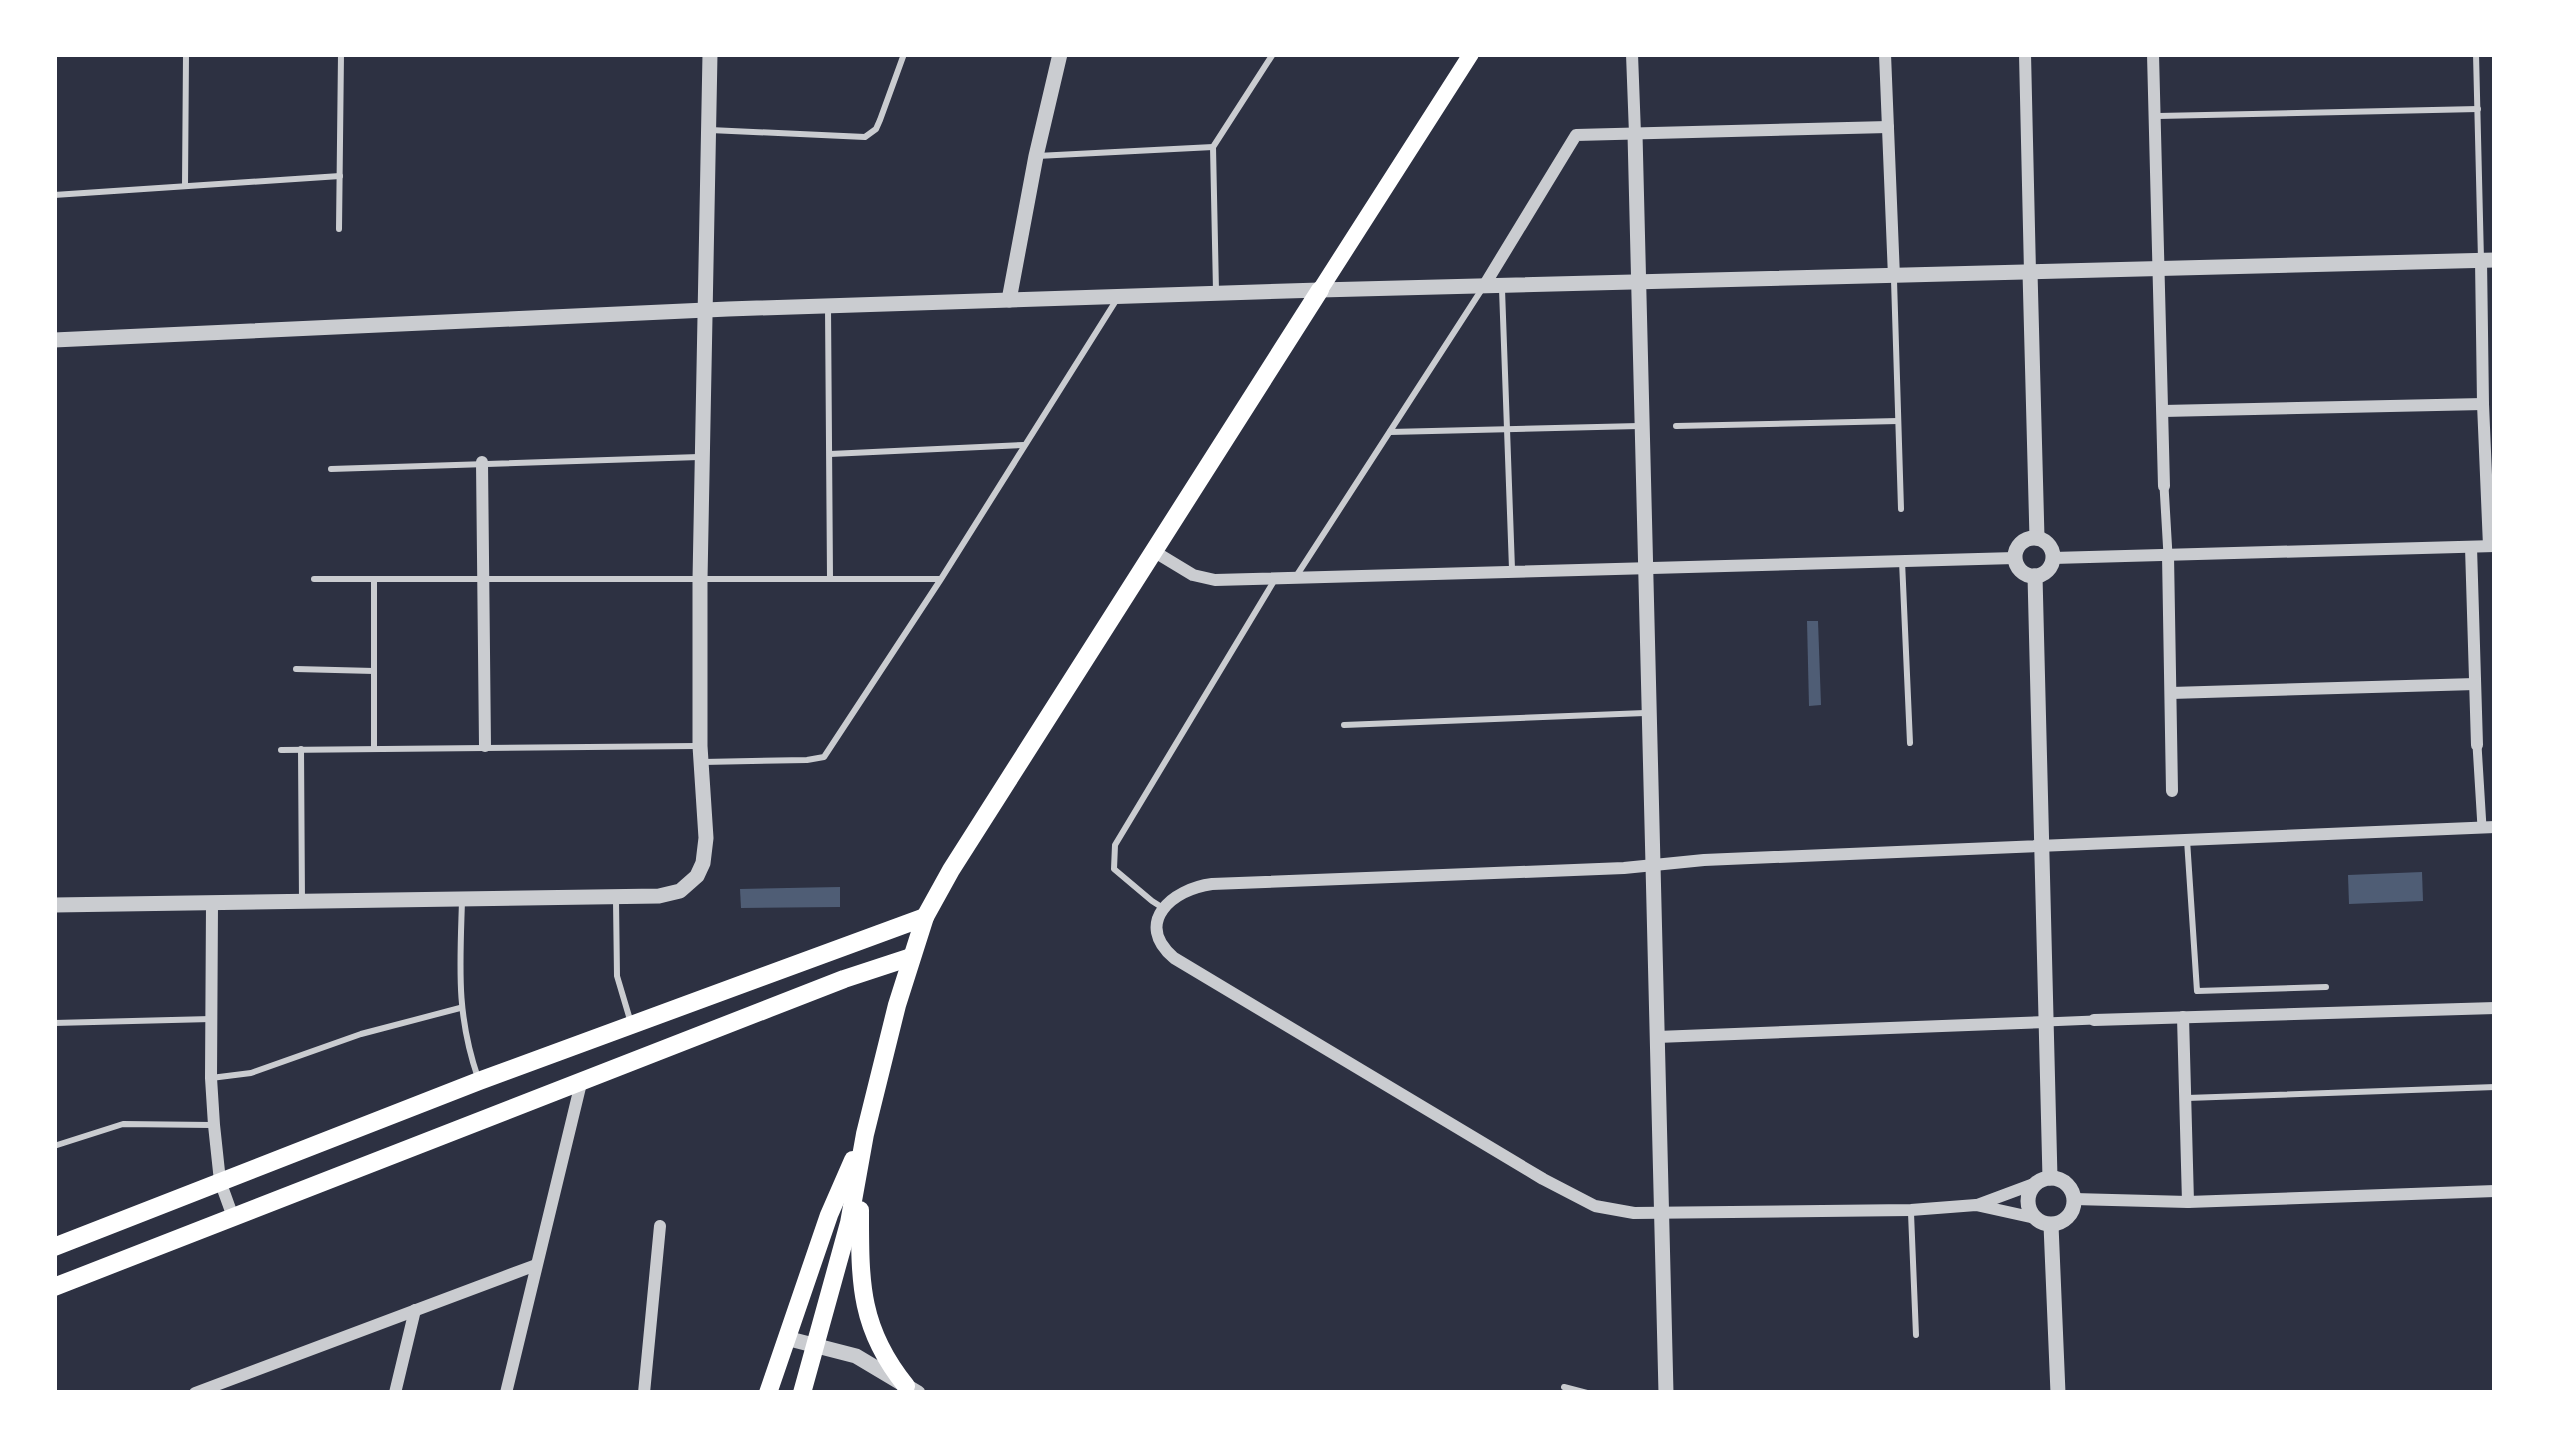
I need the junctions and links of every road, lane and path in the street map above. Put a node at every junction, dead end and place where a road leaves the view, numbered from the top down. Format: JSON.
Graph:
{"nodes":[{"id":1,"x":186,"y":54,"type":"edge"},
{"id":2,"x":340,"y":54,"type":"edge"},
{"id":3,"x":710,"y":54,"type":"edge"},
{"id":4,"x":904,"y":54,"type":"edge"},
{"id":5,"x":1060,"y":54,"type":"edge"},
{"id":6,"x":1273,"y":54,"type":"edge"},
{"id":7,"x":1471,"y":54,"type":"edge"},
{"id":8,"x":1632,"y":54,"type":"edge"},
{"id":9,"x":1885,"y":54,"type":"edge"},
{"id":10,"x":2025,"y":54,"type":"edge"},
{"id":11,"x":2153,"y":54,"type":"edge"},
{"id":12,"x":2476,"y":54,"type":"edge"},
{"id":13,"x":2478,"y":110,"type":"junction"},
{"id":14,"x":2155,"y":116,"type":"junction"},
{"id":15,"x":1888,"y":128,"type":"junction"},
{"id":16,"x":708,"y":130,"type":"junction"},
{"id":17,"x":1635,"y":134,"type":"junction"},
{"id":18,"x":1214,"y":147,"type":"junction"},
{"id":19,"x":1036,"y":156,"type":"junction"},
{"id":20,"x":340,"y":176,"type":"junction"},
{"id":21,"x":184,"y":186,"type":"junction"},
{"id":22,"x":54,"y":195,"type":"edge"},
{"id":23,"x":339,"y":230,"type":"dead end"},
{"id":24,"x":2488,"y":260,"type":"edge"},
{"id":25,"x":2158,"y":268,"type":"junction"},
{"id":26,"x":2030,"y":272,"type":"junction"},
{"id":27,"x":1894,"y":277,"type":"junction"},
{"id":28,"x":1639,"y":281,"type":"junction"},
{"id":29,"x":1502,"y":285,"type":"junction"},
{"id":30,"x":1484,"y":286,"type":"junction"},
{"id":31,"x":1320,"y":290,"type":"junction"},
{"id":32,"x":1216,"y":293,"type":"junction"},
{"id":33,"x":1119,"y":296,"type":"junction"},
{"id":34,"x":1009,"y":300,"type":"junction"},
{"id":35,"x":828,"y":307,"type":"junction"},
{"id":36,"x":704,"y":310,"type":"junction"},
{"id":37,"x":54,"y":340,"type":"edge"},
{"id":38,"x":2483,"y":404,"type":"junction"},
{"id":39,"x":2163,"y":411,"type":"junction"},
{"id":40,"x":1898,"y":421,"type":"junction"},
{"id":41,"x":1643,"y":426,"type":"junction"},
{"id":42,"x":1676,"y":426,"type":"dead end"},
{"id":43,"x":1507,"y":430,"type":"junction"},
{"id":44,"x":1390,"y":433,"type":"junction"},
{"id":45,"x":1025,"y":445,"type":"junction"},
{"id":46,"x":830,"y":454,"type":"junction"},
{"id":47,"x":703,"y":457,"type":"junction"},
{"id":48,"x":482,"y":462,"type":"junction"},
{"id":49,"x":331,"y":469,"type":"dead end"},
{"id":50,"x":2164,"y":486,"type":"joint"},
{"id":51,"x":1900,"y":509,"type":"dead end"},
{"id":52,"x":2037,"y":538,"type":"junction"},
{"id":53,"x":2492,"y":546,"type":"edge"},
{"id":54,"x":2471,"y":547,"type":"junction"},
{"id":55,"x":1155,"y":552,"type":"junction"},
{"id":56,"x":2168,"y":555,"type":"junction"},
{"id":57,"x":2053,"y":557,"type":"junction"},
{"id":58,"x":2014,"y":558,"type":"junction"},
{"id":59,"x":1903,"y":560,"type":"junction"},
{"id":60,"x":1647,"y":568,"type":"junction"},
{"id":61,"x":1512,"y":571,"type":"junction"},
{"id":62,"x":2035,"y":576,"type":"junction"},
{"id":63,"x":1296,"y":577,"type":"junction"},
{"id":64,"x":830,"y":578,"type":"junction"},
{"id":65,"x":1275,"y":578,"type":"junction"},
{"id":66,"x":314,"y":579,"type":"dead end"},
{"id":67,"x":941,"y":579,"type":"junction"},
{"id":68,"x":374,"y":580,"type":"junction"},
{"id":69,"x":482,"y":580,"type":"junction"},
{"id":70,"x":700,"y":580,"type":"junction"},
{"id":71,"x":296,"y":669,"type":"dead end"},
{"id":72,"x":374,"y":671,"type":"junction"},
{"id":73,"x":2475,"y":684,"type":"junction"},
{"id":74,"x":2171,"y":693,"type":"junction"},
{"id":75,"x":1649,"y":712,"type":"junction"},
{"id":76,"x":1344,"y":725,"type":"dead end"},
{"id":77,"x":1910,"y":743,"type":"dead end"},
{"id":78,"x":2477,"y":745,"type":"joint"},
{"id":79,"x":485,"y":746,"type":"junction"},
{"id":80,"x":374,"y":747,"type":"junction"},
{"id":81,"x":302,"y":749,"type":"junction"},
{"id":82,"x":281,"y":750,"type":"dead end"},
{"id":83,"x":700,"y":754,"type":"junction"},
{"id":84,"x":2173,"y":791,"type":"dead end"},
{"id":85,"x":2488,"y":827,"type":"edge"},
{"id":86,"x":2187,"y":840,"type":"junction"},
{"id":87,"x":2042,"y":847,"type":"junction"},
{"id":88,"x":1654,"y":864,"type":"junction"},
{"id":89,"x":616,"y":897,"type":"junction"},
{"id":90,"x":462,"y":898,"type":"junction"},
{"id":91,"x":302,"y":903,"type":"junction"},
{"id":92,"x":54,"y":904,"type":"edge"},
{"id":93,"x":212,"y":904,"type":"junction"},
{"id":94,"x":1163,"y":908,"type":"junction"},
{"id":95,"x":926,"y":917,"type":"junction"},
{"id":96,"x":911,"y":957,"type":"junction"},
{"id":97,"x":2326,"y":987,"type":"dead end"},
{"id":98,"x":460,"y":1008,"type":"junction"},
{"id":99,"x":2495,"y":1008,"type":"edge"},
{"id":100,"x":2183,"y":1017,"type":"junction"},
{"id":101,"x":211,"y":1019,"type":"junction"},
{"id":102,"x":2094,"y":1020,"type":"joint"},
{"id":103,"x":2047,"y":1022,"type":"junction"},
{"id":104,"x":54,"y":1023,"type":"edge"},
{"id":105,"x":632,"y":1024,"type":"junction"},
{"id":106,"x":1657,"y":1037,"type":"junction"},
{"id":107,"x":211,"y":1078,"type":"junction"},
{"id":108,"x":479,"y":1081,"type":"junction"},
{"id":109,"x":581,"y":1083,"type":"junction"},
{"id":110,"x":2495,"y":1088,"type":"edge"},
{"id":111,"x":2185,"y":1098,"type":"junction"},
{"id":112,"x":214,"y":1125,"type":"junction"},
{"id":113,"x":865,"y":1134,"type":"junction"},
{"id":114,"x":54,"y":1146,"type":"edge"},
{"id":115,"x":220,"y":1181,"type":"junction"},
{"id":116,"x":2043,"y":1181,"type":"junction"},
{"id":117,"x":2495,"y":1191,"type":"edge"},
{"id":118,"x":2074,"y":1199,"type":"junction"},
{"id":119,"x":2188,"y":1202,"type":"junction"},
{"id":120,"x":1976,"y":1205,"type":"junction"},
{"id":121,"x":1911,"y":1210,"type":"junction"},
{"id":122,"x":1662,"y":1214,"type":"junction"},
{"id":123,"x":233,"y":1217,"type":"junction"},
{"id":124,"x":2043,"y":1221,"type":"junction"},
{"id":125,"x":660,"y":1226,"type":"dead end"},
{"id":126,"x":54,"y":1247,"type":"edge"},
{"id":127,"x":536,"y":1265,"type":"junction"},
{"id":128,"x":54,"y":1287,"type":"edge"},
{"id":129,"x":415,"y":1310,"type":"junction"},
{"id":130,"x":1916,"y":1335,"type":"dead end"},
{"id":131,"x":786,"y":1338,"type":"junction"},
{"id":132,"x":816,"y":1346,"type":"junction"},
{"id":133,"x":1564,"y":1387,"type":"dead end"},
{"id":134,"x":912,"y":1389,"type":"edge"},
{"id":135,"x":195,"y":1393,"type":"edge"},
{"id":136,"x":395,"y":1393,"type":"edge"},
{"id":137,"x":506,"y":1393,"type":"edge"},
{"id":138,"x":644,"y":1393,"type":"edge"},
{"id":139,"x":768,"y":1393,"type":"edge"},
{"id":140,"x":802,"y":1393,"type":"edge"},
{"id":141,"x":1588,"y":1393,"type":"edge"},
{"id":142,"x":1666,"y":1393,"type":"edge"},
{"id":143,"x":2059,"y":1393,"type":"edge"}],
"edges":[{"from":1,"to":21,"type":"lane"},
{"from":2,"to":20,"type":"lane"},
{"from":3,"to":16,"type":"street"},
{"from":4,"to":16,"type":"lane"},
{"from":5,"to":19,"type":"street"},
{"from":6,"to":18,"type":"lane"},
{"from":7,"to":31,"type":"main road"},
{"from":8,"to":17,"type":"street"},
{"from":9,"to":15,"type":"street"},
{"from":10,"to":26,"type":"street"},
{"from":11,"to":14,"type":"street"},
{"from":12,"to":13,"type":"lane"},
{"from":13,"to":14,"type":"lane"},
{"from":13,"to":24,"type":"lane"},
{"from":14,"to":25,"type":"street"},
{"from":15,"to":17,"type":"street"},
{"from":15,"to":27,"type":"street"},
{"from":16,"to":36,"type":"street"},
{"from":17,"to":28,"type":"street"},
{"from":17,"to":30,"type":"street"},
{"from":18,"to":19,"type":"lane"},
{"from":18,"to":32,"type":"lane"},
{"from":19,"to":34,"type":"street"},
{"from":20,"to":21,"type":"lane"},
{"from":20,"to":23,"type":"lane"},
{"from":21,"to":22,"type":"lane"},
{"from":24,"to":25,"type":"street"},
{"from":24,"to":38,"type":"street"},
{"from":25,"to":26,"type":"street"},
{"from":25,"to":39,"type":"street"},
{"from":26,"to":27,"type":"street"},
{"from":26,"to":52,"type":"street"},
{"from":27,"to":28,"type":"street"},
{"from":27,"to":40,"type":"lane"},
{"from":28,"to":29,"type":"street"},
{"from":28,"to":41,"type":"street"},
{"from":29,"to":30,"type":"street"},
{"from":29,"to":43,"type":"lane"},
{"from":30,"to":31,"type":"street"},
{"from":30,"to":44,"type":"lane"},
{"from":31,"to":32,"type":"street"},
{"from":31,"to":55,"type":"main road"},
{"from":32,"to":33,"type":"street"},
{"from":33,"to":34,"type":"street"},
{"from":33,"to":45,"type":"lane"},
{"from":34,"to":35,"type":"street"},
{"from":35,"to":36,"type":"street"},
{"from":35,"to":46,"type":"lane"},
{"from":36,"to":37,"type":"street"},
{"from":36,"to":47,"type":"street"},
{"from":38,"to":39,"type":"street"},
{"from":38,"to":53,"type":"street"},
{"from":39,"to":50,"type":"street"},
{"from":40,"to":42,"type":"lane"},
{"from":40,"to":51,"type":"lane"},
{"from":41,"to":43,"type":"lane"},
{"from":41,"to":60,"type":"street"},
{"from":43,"to":44,"type":"lane"},
{"from":43,"to":61,"type":"lane"},
{"from":44,"to":63,"type":"lane"},
{"from":45,"to":46,"type":"lane"},
{"from":45,"to":67,"type":"lane"},
{"from":46,"to":64,"type":"lane"},
{"from":47,"to":48,"type":"lane"},
{"from":47,"to":70,"type":"street"},
{"from":48,"to":49,"type":"lane"},
{"from":48,"to":69,"type":"street"},
{"from":50,"to":56,"type":"street"},
{"from":52,"to":57,"type":"street"},
{"from":52,"to":58,"type":"street"},
{"from":53,"to":54,"type":"street"},
{"from":54,"to":56,"type":"street"},
{"from":54,"to":73,"type":"street"},
{"from":55,"to":65,"type":"street"},
{"from":55,"to":95,"type":"main road"},
{"from":56,"to":57,"type":"street"},
{"from":56,"to":74,"type":"street"},
{"from":57,"to":62,"type":"street"},
{"from":58,"to":59,"type":"street"},
{"from":58,"to":62,"type":"street"},
{"from":59,"to":60,"type":"street"},
{"from":59,"to":77,"type":"lane"},
{"from":60,"to":61,"type":"street"},
{"from":60,"to":75,"type":"street"},
{"from":61,"to":63,"type":"street"},
{"from":62,"to":87,"type":"street"},
{"from":63,"to":65,"type":"street"},
{"from":64,"to":67,"type":"lane"},
{"from":64,"to":70,"type":"lane"},
{"from":65,"to":94,"type":"lane"},
{"from":66,"to":68,"type":"lane"},
{"from":67,"to":83,"type":"lane"},
{"from":68,"to":69,"type":"lane"},
{"from":68,"to":72,"type":"lane"},
{"from":69,"to":70,"type":"lane"},
{"from":69,"to":79,"type":"street"},
{"from":70,"to":83,"type":"street"},
{"from":71,"to":72,"type":"lane"},
{"from":72,"to":80,"type":"lane"},
{"from":73,"to":74,"type":"street"},
{"from":73,"to":78,"type":"street"},
{"from":74,"to":84,"type":"street"},
{"from":75,"to":76,"type":"lane"},
{"from":75,"to":88,"type":"street"},
{"from":78,"to":85,"type":"street"},
{"from":79,"to":80,"type":"lane"},
{"from":79,"to":83,"type":"lane"},
{"from":80,"to":81,"type":"lane"},
{"from":81,"to":82,"type":"lane"},
{"from":81,"to":91,"type":"lane"},
{"from":83,"to":89,"type":"street"},
{"from":85,"to":86,"type":"street"},
{"from":86,"to":87,"type":"street"},
{"from":86,"to":97,"type":"lane"},
{"from":87,"to":88,"type":"street"},
{"from":87,"to":103,"type":"street"},
{"from":88,"to":94,"type":"street"},
{"from":88,"to":106,"type":"street"},
{"from":89,"to":90,"type":"street"},
{"from":89,"to":105,"type":"lane"},
{"from":90,"to":91,"type":"street"},
{"from":90,"to":98,"type":"lane"},
{"from":91,"to":93,"type":"street"},
{"from":92,"to":93,"type":"street"},
{"from":93,"to":101,"type":"street"},
{"from":94,"to":122,"type":"street"},
{"from":95,"to":96,"type":"main road"},
{"from":95,"to":105,"type":"main road"},
{"from":96,"to":109,"type":"main road"},
{"from":96,"to":113,"type":"main road"},
{"from":98,"to":107,"type":"lane"},
{"from":98,"to":108,"type":"lane"},
{"from":99,"to":100,"type":"street"},
{"from":100,"to":102,"type":"street"},
{"from":100,"to":111,"type":"street"},
{"from":101,"to":104,"type":"lane"},
{"from":101,"to":107,"type":"street"},
{"from":102,"to":103,"type":"street"},
{"from":103,"to":106,"type":"street"},
{"from":103,"to":116,"type":"street"},
{"from":105,"to":108,"type":"main road"},
{"from":106,"to":122,"type":"street"},
{"from":107,"to":112,"type":"street"},
{"from":108,"to":115,"type":"main road"},
{"from":109,"to":123,"type":"main road"},
{"from":109,"to":127,"type":"street"},
{"from":110,"to":111,"type":"lane"},
{"from":111,"to":119,"type":"street"},
{"from":112,"to":114,"type":"lane"},
{"from":112,"to":115,"type":"street"},
{"from":113,"to":131,"type":"main road"},
{"from":113,"to":132,"type":"main road"},
{"from":113,"to":134,"type":"main road"},
{"from":115,"to":123,"type":"street"},
{"from":115,"to":126,"type":"main road"},
{"from":116,"to":118,"type":"street"},
{"from":116,"to":120,"type":"street"},
{"from":116,"to":124,"type":"street"},
{"from":117,"to":119,"type":"street"},
{"from":118,"to":119,"type":"street"},
{"from":118,"to":124,"type":"street"},
{"from":120,"to":121,"type":"street"},
{"from":120,"to":124,"type":"street"},
{"from":121,"to":122,"type":"street"},
{"from":121,"to":130,"type":"lane"},
{"from":122,"to":142,"type":"street"},
{"from":123,"to":128,"type":"main road"},
{"from":124,"to":143,"type":"street"},
{"from":125,"to":138,"type":"street"},
{"from":127,"to":129,"type":"street"},
{"from":127,"to":137,"type":"street"},
{"from":129,"to":135,"type":"street"},
{"from":129,"to":136,"type":"street"},
{"from":131,"to":132,"type":"street"},
{"from":131,"to":139,"type":"main road"},
{"from":132,"to":134,"type":"street"},
{"from":132,"to":140,"type":"main road"},
{"from":133,"to":141,"type":"lane"}]}
